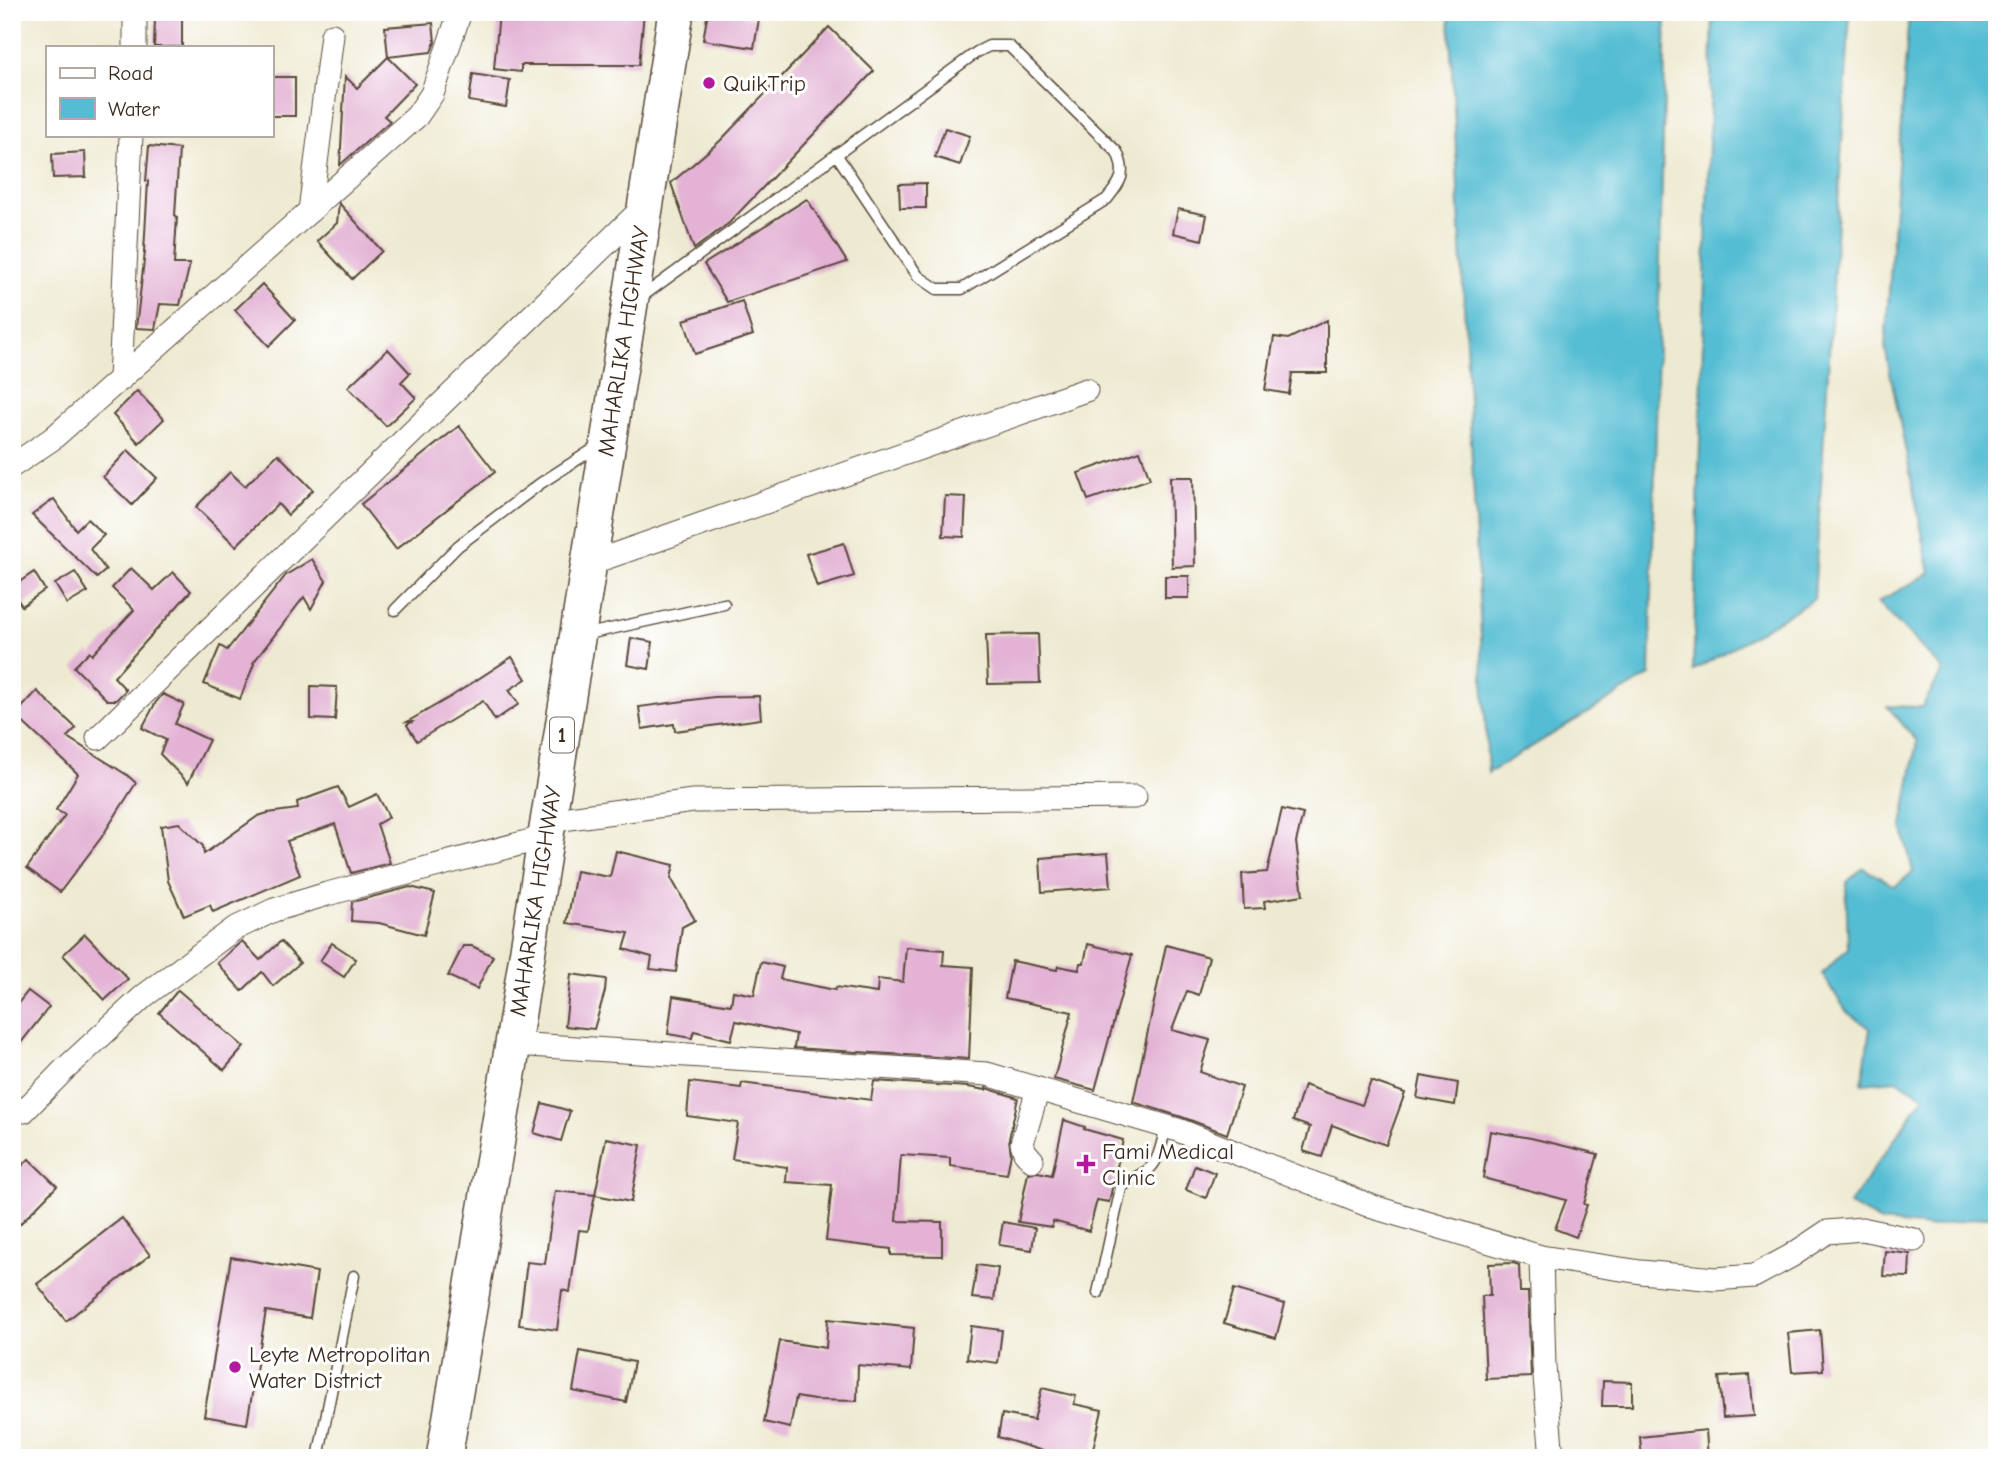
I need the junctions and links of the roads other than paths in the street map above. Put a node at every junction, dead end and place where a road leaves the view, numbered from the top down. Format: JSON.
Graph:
{"nodes":[{"id":1,"x":135,"y":12,"type":"edge"},
{"id":2,"x":460,"y":12,"type":"edge"},
{"id":3,"x":676,"y":12,"type":"edge"},
{"id":4,"x":332,"y":35,"type":"dead end"},
{"id":5,"x":135,"y":46,"type":"edge"},
{"id":6,"x":131,"y":136,"type":"edge"},
{"id":7,"x":836,"y":154,"type":"junction"},
{"id":8,"x":644,"y":207,"type":"junction"},
{"id":9,"x":310,"y":211,"type":"junction"},
{"id":10,"x":629,"y":306,"type":"junction"},
{"id":11,"x":120,"y":380,"type":"junction"},
{"id":12,"x":1086,"y":390,"type":"dead end"},
{"id":13,"x":608,"y":440,"type":"junction"},
{"id":14,"x":12,"y":466,"type":"edge"},
{"id":15,"x":589,"y":564,"type":"junction"},
{"id":16,"x":724,"y":604,"type":"dead end"},
{"id":17,"x":395,"y":610,"type":"dead end"},
{"id":18,"x":577,"y":637,"type":"junction"},
{"id":19,"x":98,"y":738,"type":"dead end"},
{"id":20,"x":1135,"y":797,"type":"dead end"},
{"id":21,"x":547,"y":829,"type":"junction"},
{"id":22,"x":513,"y":1044,"type":"junction"},
{"id":23,"x":1038,"y":1089,"type":"junction"},
{"id":24,"x":24,"y":1111,"type":"dead end"},
{"id":25,"x":1166,"y":1127,"type":"junction"},
{"id":26,"x":1032,"y":1160,"type":"dead end"},
{"id":27,"x":1914,"y":1240,"type":"dead end"},
{"id":28,"x":1541,"y":1257,"type":"junction"},
{"id":29,"x":354,"y":1276,"type":"dead end"},
{"id":30,"x":1098,"y":1293,"type":"dead end"},
{"id":31,"x":318,"y":1458,"type":"edge"},
{"id":32,"x":444,"y":1458,"type":"edge"},
{"id":33,"x":1552,"y":1458,"type":"edge"}],
"edges":[{"from":1,"to":5,"type":"street"},
{"from":2,"to":9,"type":"street"},
{"from":3,"to":8,"type":"main road","name":"MAHARLIKA HIGHWAY","number":"1"},
{"from":4,"to":9,"type":"street"},
{"from":6,"to":11,"type":"street"},
{"from":7,"to":7,"type":"lane"},
{"from":7,"to":10,"type":"lane"},
{"from":8,"to":10,"type":"main road","name":"MAHARLIKA HIGHWAY","number":"1"},
{"from":8,"to":19,"type":"street"},
{"from":9,"to":11,"type":"street"},
{"from":10,"to":13,"type":"main road","name":"MAHARLIKA HIGHWAY","number":"1"},
{"from":11,"to":14,"type":"street"},
{"from":12,"to":15,"type":"street"},
{"from":13,"to":15,"type":"main road","name":"MAHARLIKA HIGHWAY","number":"1"},
{"from":13,"to":17,"type":"lane"},
{"from":15,"to":18,"type":"main road","name":"MAHARLIKA HIGHWAY","number":"1"},
{"from":16,"to":18,"type":"lane"},
{"from":18,"to":21,"type":"main road","name":"MAHARLIKA HIGHWAY","number":"1"},
{"from":20,"to":21,"type":"street"},
{"from":21,"to":22,"type":"main road","name":"MAHARLIKA HIGHWAY","number":"1"},
{"from":21,"to":24,"type":"street"},
{"from":22,"to":23,"type":"street"},
{"from":22,"to":32,"type":"main road","name":"MAHARLIKA HIGHWAY","number":"1"},
{"from":23,"to":25,"type":"street"},
{"from":23,"to":26,"type":"street"},
{"from":25,"to":28,"type":"street"},
{"from":25,"to":30,"type":"lane"},
{"from":27,"to":28,"type":"street"},
{"from":28,"to":33,"type":"street"},
{"from":29,"to":31,"type":"lane"}]}
